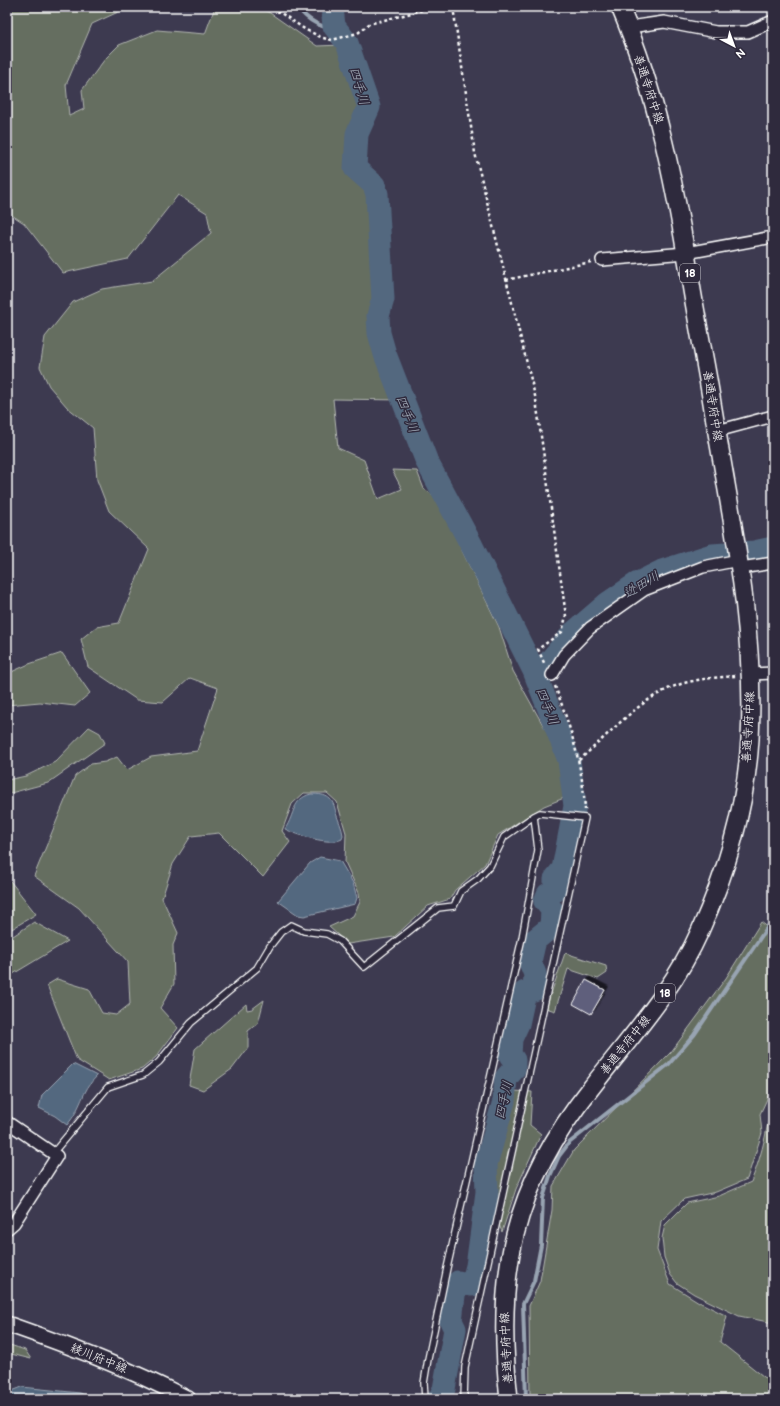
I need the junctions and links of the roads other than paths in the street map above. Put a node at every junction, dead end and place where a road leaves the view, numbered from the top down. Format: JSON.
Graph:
{"nodes":[{"id":1,"x":620,"y":7,"type":"edge"},
{"id":2,"x":773,"y":21,"type":"edge"},
{"id":3,"x":629,"y":29,"type":"junction"},
{"id":4,"x":773,"y":237,"type":"edge"},
{"id":5,"x":686,"y":253,"type":"junction"},
{"id":6,"x":602,"y":260,"type":"road end"},
{"id":7,"x":773,"y":416,"type":"edge"},
{"id":8,"x":717,"y":431,"type":"junction"},
{"id":9,"x":739,"y":558,"type":"junction"},
{"id":10,"x":773,"y":563,"type":"edge"},
{"id":11,"x":549,"y":671,"type":"road end"},
{"id":12,"x":773,"y":673,"type":"edge"},
{"id":13,"x":750,"y":674,"type":"junction"},
{"id":14,"x":537,"y":815,"type":"junction"},
{"id":15,"x":7,"y":1122,"type":"edge"},
{"id":16,"x":52,"y":1153,"type":"junction"},
{"id":17,"x":7,"y":1229,"type":"edge"},
{"id":18,"x":7,"y":1324,"type":"edge"},
{"id":19,"x":188,"y":1399,"type":"edge"},
{"id":20,"x":425,"y":1399,"type":"edge"},
{"id":21,"x":464,"y":1399,"type":"edge"},
{"id":22,"x":509,"y":1399,"type":"edge"}],
"edges":[{"from":1,"to":3,"type":"main road","name":"善通寺府中線","number":"18"},
{"from":2,"to":3,"type":"street"},
{"from":3,"to":5,"type":"main road","name":"善通寺府中線","number":"18"},
{"from":4,"to":5,"type":"street"},
{"from":5,"to":6,"type":"street"},
{"from":5,"to":8,"type":"main road","name":"善通寺府中線","number":"18"},
{"from":7,"to":8,"type":"street"},
{"from":8,"to":9,"type":"main road","name":"善通寺府中線","number":"18"},
{"from":9,"to":10,"type":"street"},
{"from":9,"to":11,"type":"street"},
{"from":9,"to":13,"type":"main road","name":"善通寺府中線","number":"18"},
{"from":12,"to":13,"type":"street"},
{"from":13,"to":22,"type":"main road","name":"善通寺府中線","number":"18"},
{"from":14,"to":16,"type":"lane"},
{"from":14,"to":20,"type":"lane"},
{"from":14,"to":21,"type":"lane"},
{"from":15,"to":16,"type":"street"},
{"from":16,"to":17,"type":"street"},
{"from":18,"to":19,"type":"main road","name":"綾川府中線"}]}
